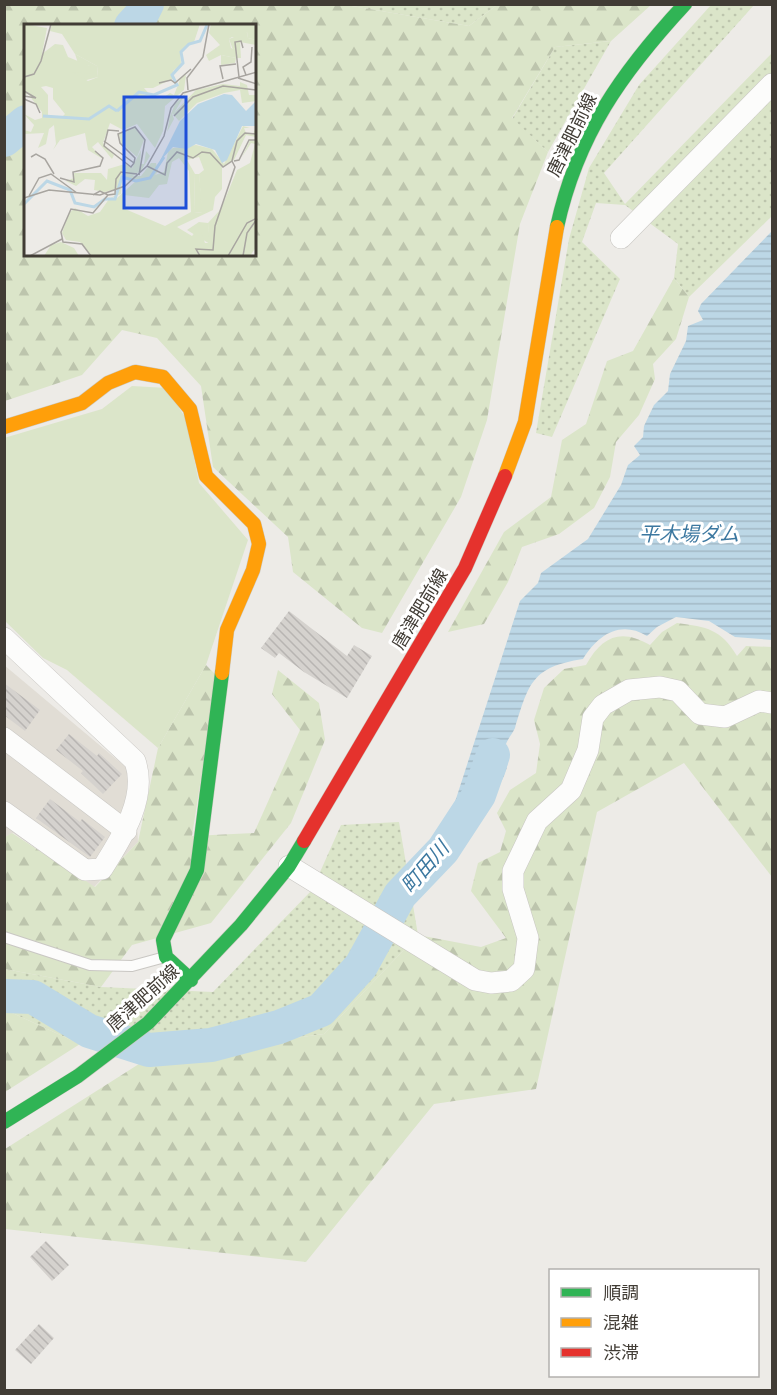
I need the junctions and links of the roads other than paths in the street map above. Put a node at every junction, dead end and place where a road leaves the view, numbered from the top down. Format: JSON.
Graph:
{"nodes":[{"id":1,"x":685,"y":4,"type":"edge"},
{"id":2,"x":772,"y":84,"type":"edge"},
{"id":3,"x":621,"y":238,"type":"dead end"},
{"id":4,"x":4,"y":427,"type":"edge"},
{"id":5,"x":4,"y":638,"type":"edge"},
{"id":6,"x":772,"y":703,"type":"edge"},
{"id":7,"x":4,"y":738,"type":"edge"},
{"id":8,"x":4,"y":812,"type":"edge"},
{"id":9,"x":126,"y":831,"type":"junction"},
{"id":10,"x":289,"y":866,"type":"junction"},
{"id":11,"x":4,"y":937,"type":"edge"},
{"id":12,"x":166,"y":957,"type":"junction"},
{"id":13,"x":191,"y":980,"type":"junction"},
{"id":14,"x":4,"y":1122,"type":"edge"}],
"edges":[{"from":1,"to":10,"type":"main road","name":"唐津肥前線"},
{"from":2,"to":3,"type":"street"},
{"from":4,"to":12,"type":"main road"},
{"from":5,"to":9,"type":"street"},
{"from":6,"to":10,"type":"street"},
{"from":7,"to":9,"type":"street"},
{"from":8,"to":9,"type":"street"},
{"from":10,"to":13,"type":"main road","name":"唐津肥前線"},
{"from":11,"to":12,"type":"lane"},
{"from":12,"to":13,"type":"main road"},
{"from":13,"to":14,"type":"main road","name":"唐津肥前線"}]}
